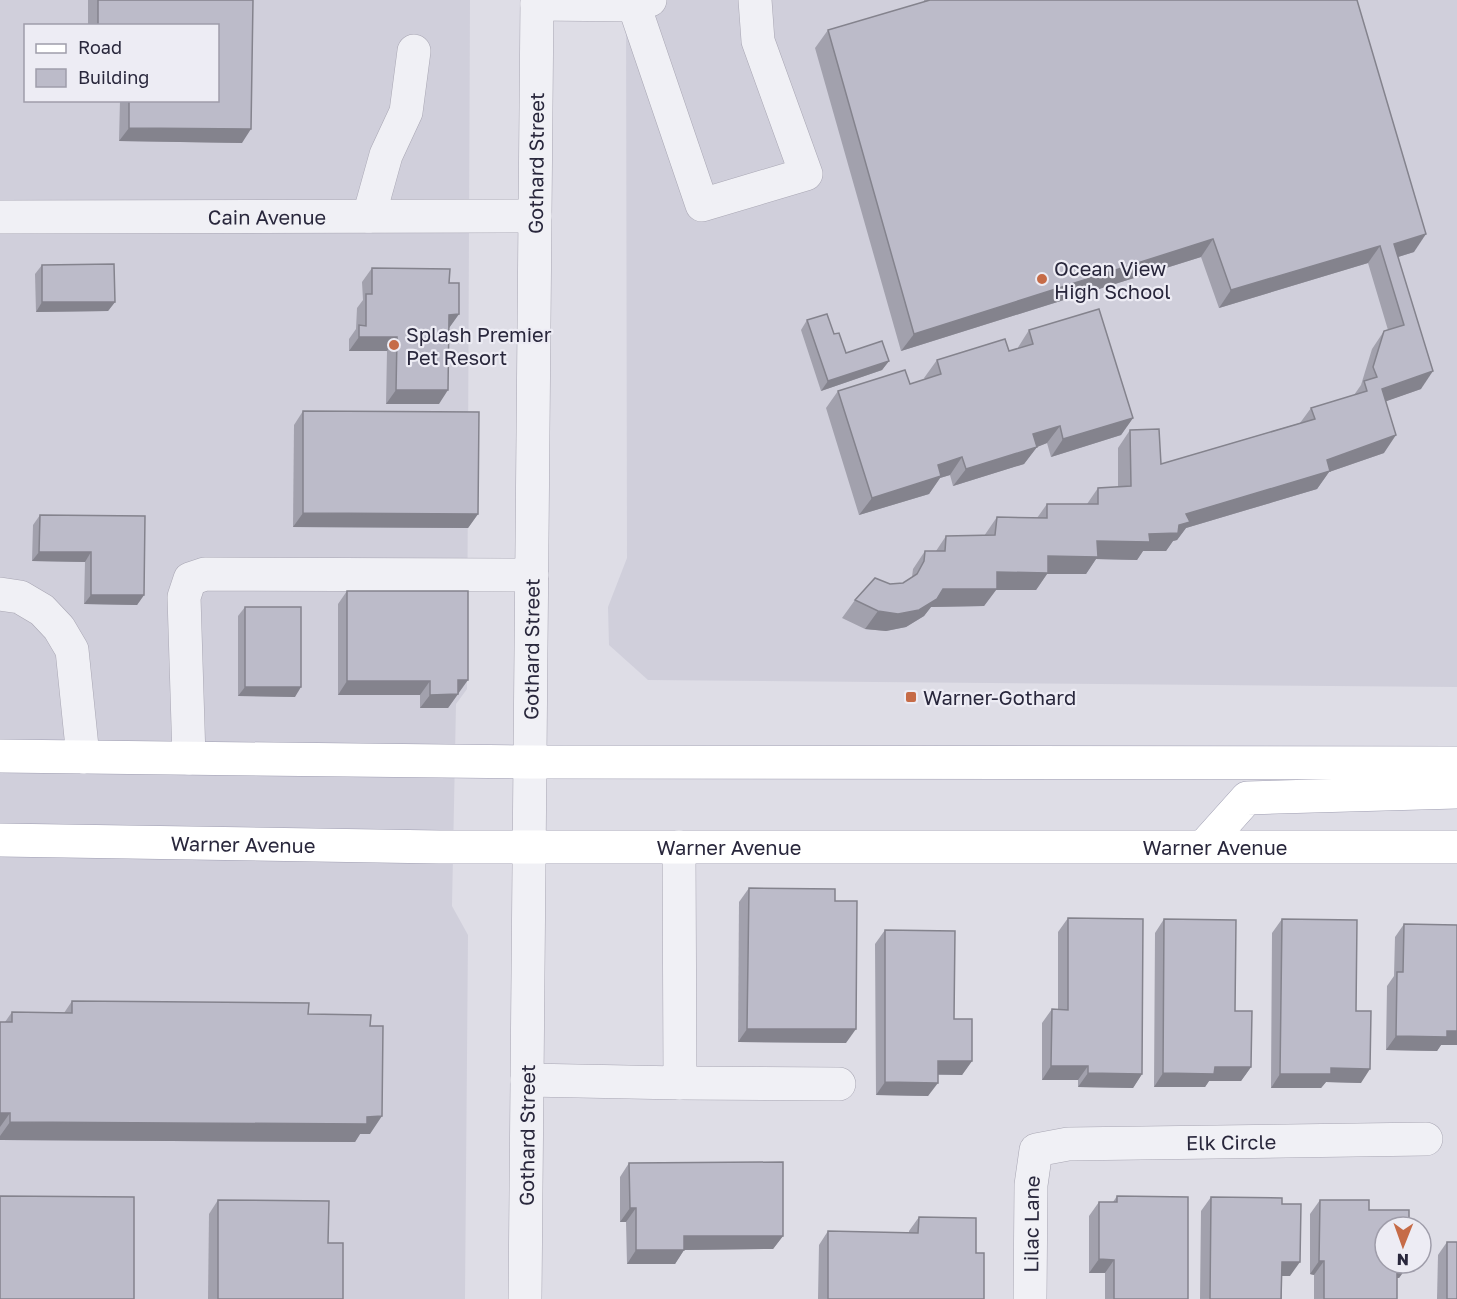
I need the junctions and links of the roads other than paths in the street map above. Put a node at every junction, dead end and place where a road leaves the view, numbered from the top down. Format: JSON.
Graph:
{"nodes":[{"id":1,"x":755,"y":0,"type":"edge"},
{"id":2,"x":537,"y":2,"type":"edge"},
{"id":3,"x":642,"y":2,"type":"edge"},
{"id":4,"x":414,"y":51,"type":"dead end"},
{"id":5,"x":369,"y":216,"type":"junction"},
{"id":6,"x":535,"y":216,"type":"junction"},
{"id":7,"x":0,"y":217,"type":"edge"},
{"id":8,"x":532,"y":575,"type":"junction"},
{"id":9,"x":0,"y":594,"type":"edge"},
{"id":10,"x":0,"y":756,"type":"edge"},
{"id":11,"x":83,"y":757,"type":"junction"},
{"id":12,"x":189,"y":758,"type":"junction"},
{"id":13,"x":530,"y":762,"type":"junction"},
{"id":14,"x":1457,"y":763,"type":"edge"},
{"id":15,"x":1457,"y":792,"type":"edge"},
{"id":16,"x":0,"y":840,"type":"edge"},
{"id":17,"x":1204,"y":846,"type":"junction"},
{"id":18,"x":529,"y":847,"type":"junction"},
{"id":19,"x":679,"y":847,"type":"junction"},
{"id":20,"x":1457,"y":847,"type":"edge"},
{"id":21,"x":527,"y":1080,"type":"junction"},
{"id":22,"x":680,"y":1083,"type":"junction"},
{"id":23,"x":839,"y":1084,"type":"dead end"},
{"id":24,"x":1426,"y":1139,"type":"dead end"},
{"id":25,"x":1036,"y":1150,"type":"joint"},
{"id":26,"x":525,"y":1299,"type":"edge"},
{"id":27,"x":1030,"y":1299,"type":"edge"}],
"edges":[{"from":1,"to":3,"type":"street"},
{"from":2,"to":3,"type":"street"},
{"from":2,"to":6,"type":"street","name":"Gothard Street"},
{"from":4,"to":5,"type":"street"},
{"from":5,"to":6,"type":"street","name":"Cain Avenue"},
{"from":5,"to":7,"type":"street","name":"Cain Avenue"},
{"from":6,"to":8,"type":"street","name":"Gothard Street"},
{"from":8,"to":12,"type":"street"},
{"from":8,"to":13,"type":"street","name":"Gothard Street"},
{"from":9,"to":11,"type":"street"},
{"from":10,"to":11,"type":"main road"},
{"from":11,"to":12,"type":"main road"},
{"from":12,"to":13,"type":"main road"},
{"from":13,"to":14,"type":"main road"},
{"from":13,"to":18,"type":"street","name":"Gothard Street"},
{"from":15,"to":17,"type":"main road"},
{"from":16,"to":18,"type":"main road","name":"Warner Avenue"},
{"from":17,"to":19,"type":"main road","name":"Warner Avenue"},
{"from":17,"to":20,"type":"main road","name":"Warner Avenue"},
{"from":18,"to":19,"type":"main road","name":"Warner Avenue"},
{"from":18,"to":21,"type":"street","name":"Gothard Street"},
{"from":19,"to":22,"type":"street"},
{"from":21,"to":22,"type":"street"},
{"from":21,"to":26,"type":"street","name":"Gothard Street"},
{"from":22,"to":23,"type":"street"},
{"from":24,"to":25,"type":"street","name":"Elk Circle"},
{"from":25,"to":27,"type":"street","name":"Lilac Lane"}]}
